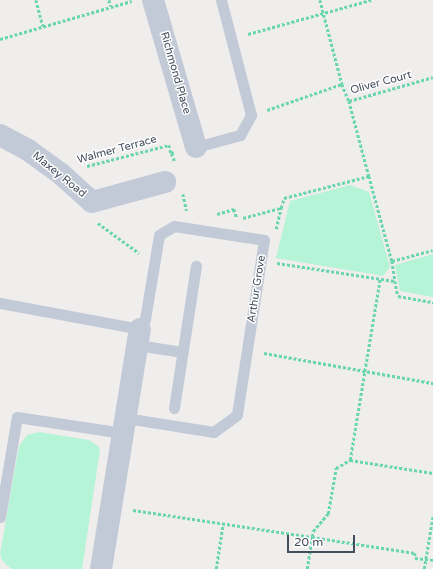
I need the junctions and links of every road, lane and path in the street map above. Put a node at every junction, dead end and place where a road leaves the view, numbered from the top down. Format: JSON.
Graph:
{"nodes":[{"id":1,"x":36,"y":0,"type":"edge"},
{"id":2,"x":108,"y":0,"type":"edge"},
{"id":3,"x":134,"y":0,"type":"edge"},
{"id":4,"x":153,"y":0,"type":"edge"},
{"id":5,"x":221,"y":0,"type":"edge"},
{"id":6,"x":320,"y":0,"type":"edge"},
{"id":7,"x":370,"y":0,"type":"edge"},
{"id":8,"x":111,"y":6,"type":"junction"},
{"id":9,"x":323,"y":13,"type":"junction"},
{"id":10,"x":43,"y":26,"type":"junction"},
{"id":11,"x":231,"y":38,"type":"junction"},
{"id":12,"x":0,"y":39,"type":"edge"},
{"id":13,"x":433,"y":77,"type":"edge"},
{"id":14,"x":342,"y":84,"type":"junction"},
{"id":15,"x":349,"y":102,"type":"junction"},
{"id":16,"x":251,"y":115,"type":"junction"},
{"id":17,"x":0,"y":135,"type":"edge"},
{"id":18,"x":196,"y":147,"type":"junction"},
{"id":19,"x":171,"y":153,"type":"junction"},
{"id":20,"x":60,"y":173,"type":"junction"},
{"id":21,"x":368,"y":176,"type":"junction"},
{"id":22,"x":174,"y":179,"type":"junction"},
{"id":23,"x":92,"y":202,"type":"junction"},
{"id":24,"x":189,"y":216,"type":"dead end"},
{"id":25,"x":210,"y":216,"type":"dead end"},
{"id":26,"x":433,"y":250,"type":"edge"},
{"id":27,"x":155,"y":256,"type":"junction"},
{"id":28,"x":262,"y":260,"type":"junction"},
{"id":29,"x":392,"y":261,"type":"junction"},
{"id":30,"x":196,"y":266,"type":"dead end"},
{"id":31,"x":380,"y":279,"type":"junction"},
{"id":32,"x":396,"y":281,"type":"junction"},
{"id":33,"x":433,"y":302,"type":"edge"},
{"id":34,"x":0,"y":303,"type":"edge"},
{"id":35,"x":139,"y":337,"type":"junction"},
{"id":36,"x":247,"y":350,"type":"junction"},
{"id":37,"x":182,"y":352,"type":"junction"},
{"id":38,"x":365,"y":370,"type":"junction"},
{"id":39,"x":433,"y":382,"type":"edge"},
{"id":40,"x":174,"y":408,"type":"dead end"},
{"id":41,"x":124,"y":426,"type":"junction"},
{"id":42,"x":350,"y":460,"type":"junction"},
{"id":43,"x":433,"y":473,"type":"edge"},
{"id":44,"x":111,"y":507,"type":"junction"},
{"id":45,"x":433,"y":515,"type":"edge"},
{"id":46,"x":0,"y":517,"type":"edge"},
{"id":47,"x":223,"y":524,"type":"junction"},
{"id":48,"x":312,"y":537,"type":"junction"},
{"id":49,"x":426,"y":559,"type":"junction"},
{"id":50,"x":433,"y":560,"type":"edge"},
{"id":51,"x":101,"y":569,"type":"edge"},
{"id":52,"x":216,"y":569,"type":"edge"},
{"id":53,"x":307,"y":569,"type":"edge"},
{"id":54,"x":424,"y":569,"type":"edge"}],
"edges":[{"from":1,"to":10,"type":"path"},
{"from":2,"to":8,"type":"path"},
{"from":3,"to":8,"type":"path"},
{"from":4,"to":18,"type":"street","name":"Richmond Place"},
{"from":5,"to":11,"type":"lane"},
{"from":6,"to":9,"type":"path"},
{"from":7,"to":9,"type":"path"},
{"from":8,"to":10,"type":"path"},
{"from":9,"to":11,"type":"path"},
{"from":9,"to":14,"type":"path"},
{"from":10,"to":12,"type":"path"},
{"from":11,"to":16,"type":"lane"},
{"from":13,"to":15,"type":"path","name":"Oliver Court"},
{"from":14,"to":15,"type":"path","name":"Oliver Court"},
{"from":14,"to":16,"type":"path","name":"Oliver Court"},
{"from":15,"to":21,"type":"path"},
{"from":16,"to":18,"type":"lane"},
{"from":17,"to":20,"type":"street","name":"Maxey Road"},
{"from":18,"to":19,"type":"path"},
{"from":19,"to":20,"type":"path","name":"Walmer Terrace"},
{"from":19,"to":22,"type":"path"},
{"from":20,"to":23,"type":"street","name":"Maxey Road"},
{"from":21,"to":25,"type":"path"},
{"from":21,"to":29,"type":"path"},
{"from":22,"to":23,"type":"street","name":"Maxey Road"},
{"from":22,"to":24,"type":"path"},
{"from":23,"to":27,"type":"path"},
{"from":26,"to":29,"type":"path"},
{"from":27,"to":28,"type":"lane","name":"Arthur Grove"},
{"from":27,"to":35,"type":"lane","name":"Arthur Grove"},
{"from":28,"to":31,"type":"path"},
{"from":28,"to":36,"type":"lane","name":"Arthur Grove"},
{"from":29,"to":32,"type":"path"},
{"from":30,"to":37,"type":"lane"},
{"from":31,"to":32,"type":"path"},
{"from":31,"to":38,"type":"path"},
{"from":32,"to":33,"type":"path"},
{"from":34,"to":35,"type":"lane"},
{"from":35,"to":37,"type":"lane"},
{"from":35,"to":41,"type":"street","name":"Arthur Grove"},
{"from":36,"to":38,"type":"path"},
{"from":36,"to":41,"type":"lane","name":"Arthur Grove"},
{"from":37,"to":40,"type":"lane"},
{"from":38,"to":39,"type":"path"},
{"from":38,"to":42,"type":"path"},
{"from":41,"to":44,"type":"street","name":"Arthur Grove"},
{"from":41,"to":46,"type":"lane"},
{"from":42,"to":43,"type":"path"},
{"from":42,"to":48,"type":"path"},
{"from":44,"to":47,"type":"path"},
{"from":44,"to":51,"type":"street","name":"Arthur Grove"},
{"from":45,"to":49,"type":"path"},
{"from":47,"to":48,"type":"path"},
{"from":47,"to":52,"type":"path"},
{"from":48,"to":49,"type":"path"},
{"from":48,"to":53,"type":"path"},
{"from":49,"to":50,"type":"path"},
{"from":49,"to":54,"type":"path"}]}
